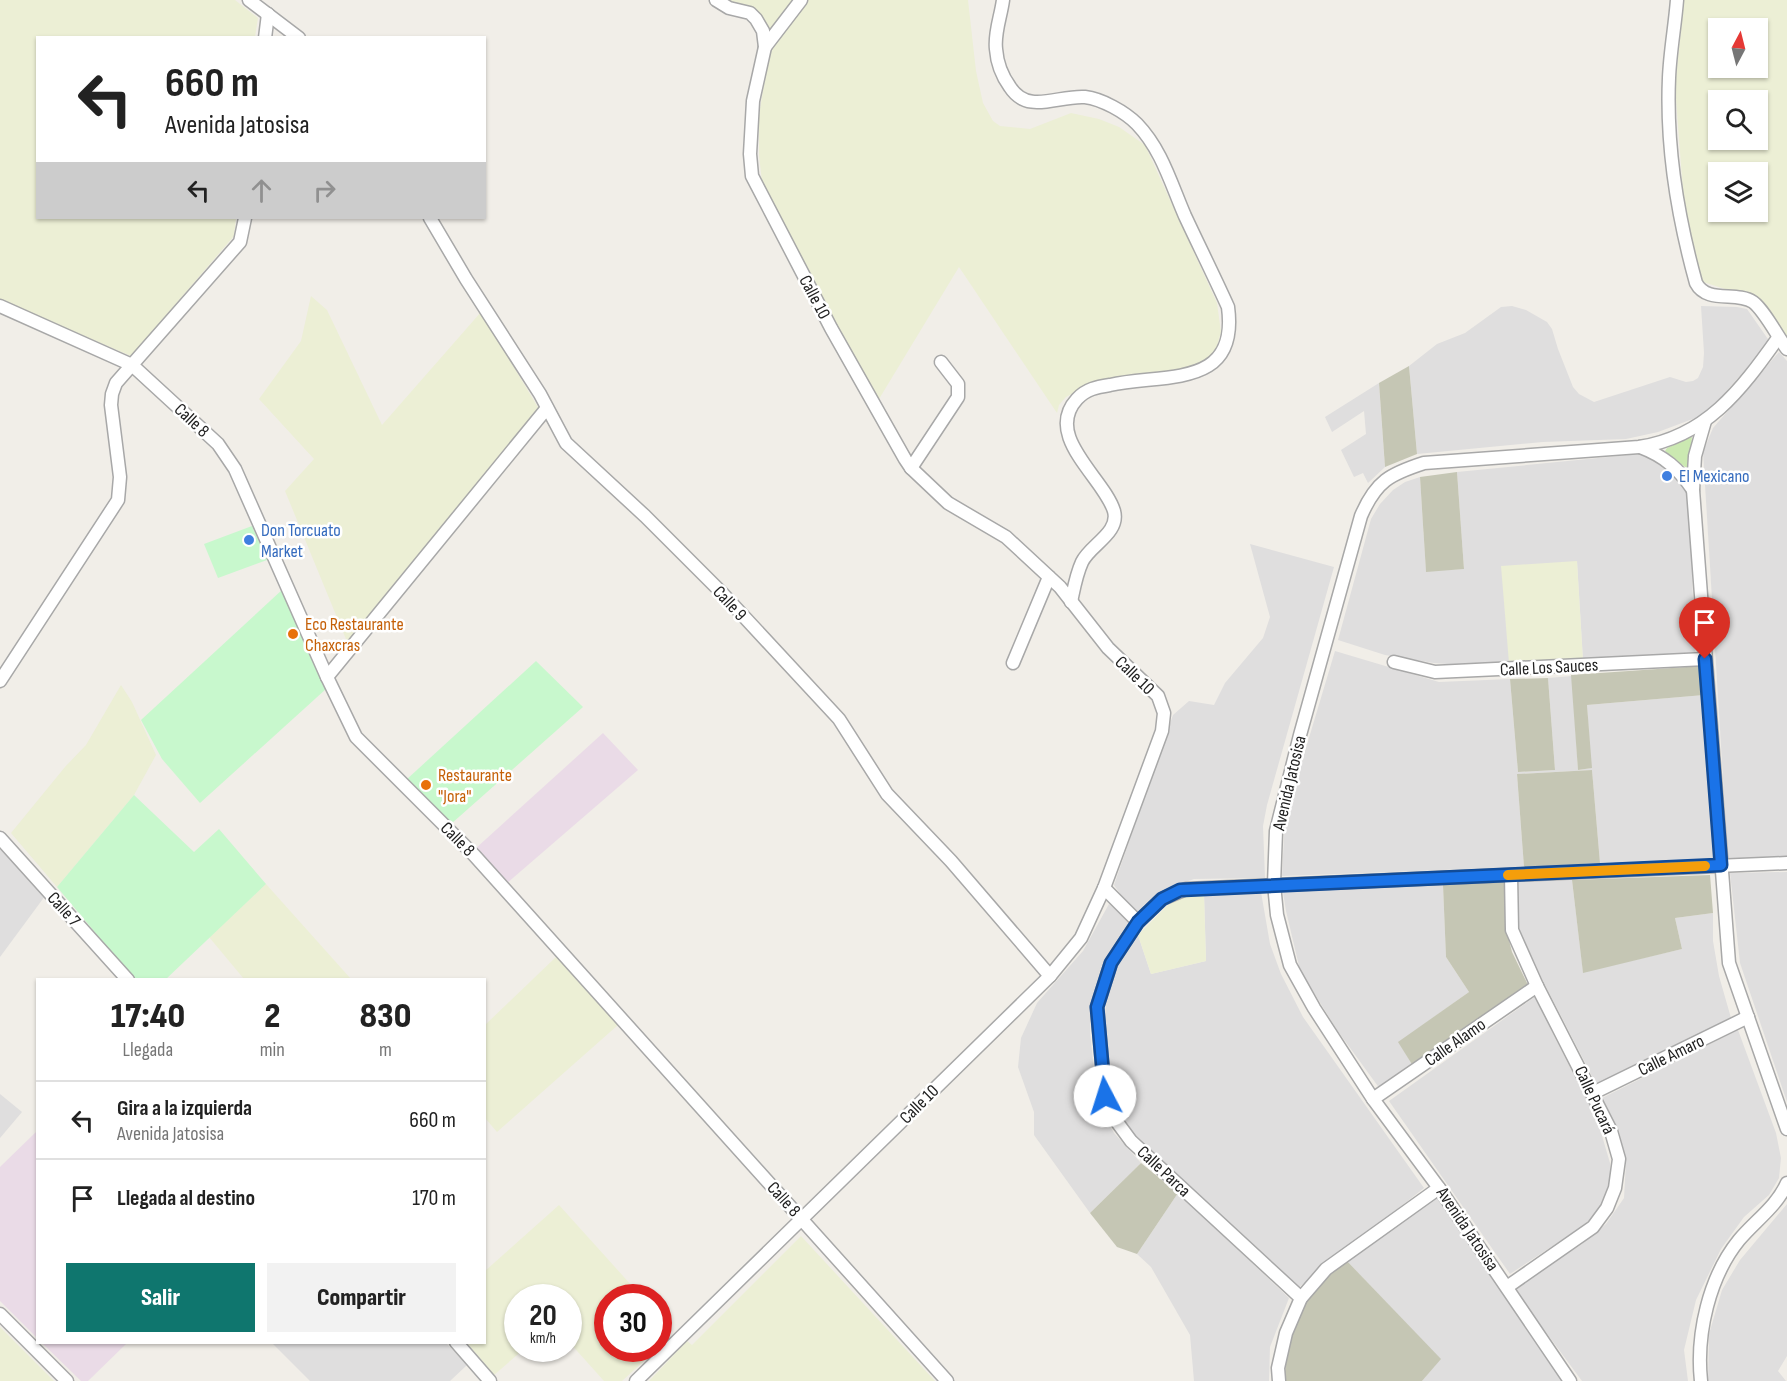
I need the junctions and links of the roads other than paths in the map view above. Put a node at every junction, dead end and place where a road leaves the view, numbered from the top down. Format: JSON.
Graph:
{"nodes":[{"id":1,"x":249,"y":0,"type":"edge"},
{"id":2,"x":716,"y":0,"type":"edge"},
{"id":3,"x":801,"y":0,"type":"edge"},
{"id":4,"x":1003,"y":0,"type":"edge"},
{"id":5,"x":1677,"y":0,"type":"edge"},
{"id":6,"x":268,"y":14,"type":"junction"},
{"id":7,"x":265,"y":36,"type":"edge"},
{"id":8,"x":296,"y":36,"type":"edge"},
{"id":9,"x":765,"y":47,"type":"junction"},
{"id":10,"x":245,"y":219,"type":"edge"},
{"id":11,"x":431,"y":219,"type":"edge"},
{"id":12,"x":0,"y":306,"type":"edge"},
{"id":13,"x":1778,"y":338,"type":"junction"},
{"id":14,"x":1787,"y":349,"type":"edge"},
{"id":15,"x":941,"y":362,"type":"dead end"},
{"id":16,"x":132,"y":365,"type":"junction"},
{"id":17,"x":547,"y":408,"type":"junction"},
{"id":18,"x":1705,"y":421,"type":"junction"},
{"id":19,"x":1639,"y":447,"type":"junction"},
{"id":20,"x":911,"y":468,"type":"junction"},
{"id":21,"x":1693,"y":490,"type":"junction"},
{"id":22,"x":1049,"y":577,"type":"junction"},
{"id":23,"x":1071,"y":602,"type":"junction"},
{"id":24,"x":1705,"y":659,"type":"junction"},
{"id":25,"x":1394,"y":662,"type":"dead end"},
{"id":26,"x":1013,"y":663,"type":"dead end"},
{"id":27,"x":327,"y":677,"type":"junction"},
{"id":28,"x":0,"y":681,"type":"edge"},
{"id":29,"x":0,"y":838,"type":"edge"},
{"id":30,"x":1787,"y":863,"type":"edge"},
{"id":31,"x":1721,"y":865,"type":"junction"},
{"id":32,"x":1511,"y":875,"type":"junction"},
{"id":33,"x":1274,"y":885,"type":"junction"},
{"id":34,"x":1104,"y":888,"type":"junction"},
{"id":35,"x":1138,"y":922,"type":"junction"},
{"id":36,"x":1050,"y":976,"type":"junction"},
{"id":37,"x":126,"y":978,"type":"edge"},
{"id":38,"x":1537,"y":986,"type":"junction"},
{"id":39,"x":1748,"y":1017,"type":"junction"},
{"id":40,"x":1593,"y":1093,"type":"junction"},
{"id":41,"x":1374,"y":1099,"type":"junction"},
{"id":42,"x":1787,"y":1129,"type":"edge"},
{"id":43,"x":1787,"y":1183,"type":"edge"},
{"id":44,"x":1439,"y":1188,"type":"junction"},
{"id":45,"x":803,"y":1220,"type":"junction"},
{"id":46,"x":1507,"y":1287,"type":"junction"},
{"id":47,"x":1301,"y":1298,"type":"junction"},
{"id":48,"x":0,"y":1314,"type":"edge"},
{"id":49,"x":458,"y":1344,"type":"edge"},
{"id":50,"x":67,"y":1381,"type":"edge"},
{"id":51,"x":490,"y":1381,"type":"edge"},
{"id":52,"x":636,"y":1381,"type":"edge"},
{"id":53,"x":947,"y":1381,"type":"edge"},
{"id":54,"x":1279,"y":1381,"type":"edge"},
{"id":55,"x":1570,"y":1381,"type":"edge"},
{"id":56,"x":1701,"y":1381,"type":"edge"}],
"edges":[{"from":1,"to":6,"type":"street"},
{"from":2,"to":9,"type":"street"},
{"from":3,"to":9,"type":"street"},
{"from":4,"to":23,"type":"street"},
{"from":5,"to":13,"type":"street"},
{"from":6,"to":7,"type":"street"},
{"from":6,"to":8,"type":"street"},
{"from":9,"to":20,"type":"street","name":"Calle 10"},
{"from":10,"to":16,"type":"street"},
{"from":11,"to":17,"type":"street","name":"Calle 9"},
{"from":12,"to":16,"type":"street","name":"Calle 8"},
{"from":13,"to":14,"type":"street"},
{"from":13,"to":18,"type":"street","name":"Avenida Jatosisa"},
{"from":15,"to":20,"type":"street"},
{"from":16,"to":27,"type":"street","name":"Calle 8"},
{"from":16,"to":28,"type":"street"},
{"from":17,"to":27,"type":"street"},
{"from":17,"to":36,"type":"street","name":"Calle 9"},
{"from":18,"to":19,"type":"street","name":"Avenida Jatosisa"},
{"from":18,"to":21,"type":"street","name":"Avenida Jatosisa"},
{"from":19,"to":21,"type":"street","name":"Avenida Jatosisa"},
{"from":19,"to":33,"type":"street","name":"Avenida Jatosisa"},
{"from":20,"to":22,"type":"street","name":"Calle 10"},
{"from":21,"to":24,"type":"street","name":"Avenida Jatosisa"},
{"from":22,"to":23,"type":"street","name":"Calle 10"},
{"from":22,"to":26,"type":"street"},
{"from":23,"to":34,"type":"street","name":"Calle 10"},
{"from":24,"to":25,"type":"street","name":"Calle Los Sauces"},
{"from":24,"to":31,"type":"street","name":"Avenida Jatosisa"},
{"from":27,"to":45,"type":"street","name":"Calle 8"},
{"from":29,"to":37,"type":"street","name":"Calle 7"},
{"from":30,"to":31,"type":"street","name":"Calle Parca"},
{"from":31,"to":32,"type":"street","name":"Calle Parca"},
{"from":31,"to":39,"type":"street","name":"Avenida Jatosisa"},
{"from":32,"to":33,"type":"street","name":"Calle Parca"},
{"from":32,"to":38,"type":"street","name":"Calle Pucará"},
{"from":33,"to":35,"type":"street","name":"Calle Parca"},
{"from":33,"to":41,"type":"street","name":"Avenida Jatosisa"},
{"from":34,"to":35,"type":"street"},
{"from":34,"to":36,"type":"street","name":"Calle 10"},
{"from":35,"to":47,"type":"street","name":"Calle Parca"},
{"from":36,"to":45,"type":"street","name":"Calle 10"},
{"from":38,"to":40,"type":"street","name":"Calle Pucará"},
{"from":38,"to":41,"type":"street","name":"Calle Alamo"},
{"from":39,"to":40,"type":"street","name":"Calle Amaro"},
{"from":39,"to":42,"type":"street","name":"Avenida Jatosisa"},
{"from":40,"to":46,"type":"street","name":"Calle Pucará"},
{"from":41,"to":44,"type":"street","name":"Avenida Jatosisa"},
{"from":43,"to":56,"type":"street"},
{"from":44,"to":46,"type":"street","name":"Avenida Jatosisa"},
{"from":44,"to":47,"type":"street"},
{"from":45,"to":52,"type":"street","name":"Calle 10"},
{"from":45,"to":53,"type":"street","name":"Calle 8"},
{"from":46,"to":55,"type":"street","name":"Avenida Jatosisa"},
{"from":47,"to":54,"type":"street"},
{"from":48,"to":50,"type":"street"},
{"from":49,"to":51,"type":"street"}]}
